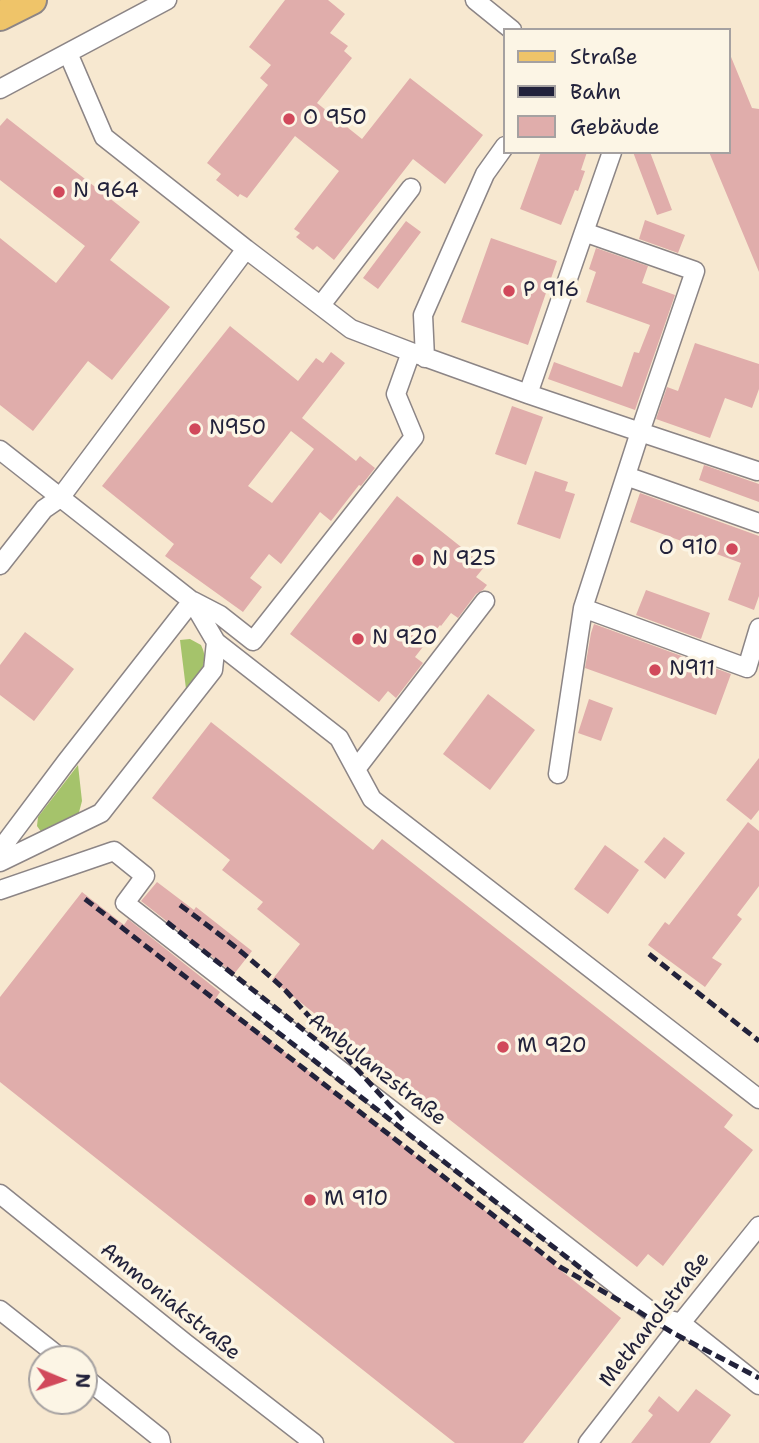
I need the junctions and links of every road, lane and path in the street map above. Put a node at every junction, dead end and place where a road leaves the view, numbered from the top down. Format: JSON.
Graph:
{"nodes":[{"id":1,"x":32,"y":0,"type":"edge"},
{"id":2,"x":167,"y":0,"type":"edge"},
{"id":3,"x":475,"y":0,"type":"edge"},
{"id":4,"x":0,"y":16,"type":"edge"},
{"id":5,"x":510,"y":28,"type":"edge"},
{"id":6,"x":68,"y":53,"type":"junction"},
{"id":7,"x":0,"y":89,"type":"edge"},
{"id":8,"x":504,"y":147,"type":"edge"},
{"id":9,"x":611,"y":154,"type":"edge"},
{"id":10,"x":411,"y":188,"type":"dead end"},
{"id":11,"x":584,"y":232,"type":"junction"},
{"id":12,"x":246,"y":249,"type":"junction"},
{"id":13,"x":321,"y":305,"type":"junction"},
{"id":14,"x":418,"y":355,"type":"junction"},
{"id":15,"x":528,"y":394,"type":"junction"},
{"id":16,"x":640,"y":432,"type":"junction"},
{"id":17,"x":0,"y":450,"type":"edge"},
{"id":18,"x":757,"y":471,"type":"dead end"},
{"id":19,"x":626,"y":476,"type":"junction"},
{"id":20,"x":60,"y":498,"type":"junction"},
{"id":21,"x":759,"y":523,"type":"edge"},
{"id":22,"x":0,"y":565,"type":"edge"},
{"id":23,"x":192,"y":601,"type":"junction"},
{"id":24,"x":485,"y":601,"type":"dead end"},
{"id":25,"x":583,"y":608,"type":"junction"},
{"id":26,"x":759,"y":628,"type":"edge"},
{"id":27,"x":216,"y":642,"type":"junction"},
{"id":28,"x":356,"y":769,"type":"junction"},
{"id":29,"x":558,"y":774,"type":"dead end"},
{"id":30,"x":0,"y":850,"type":"edge"},
{"id":31,"x":0,"y":862,"type":"edge"},
{"id":32,"x":0,"y":890,"type":"edge"},
{"id":33,"x":759,"y":1100,"type":"edge"},
{"id":34,"x":0,"y":1194,"type":"edge"},
{"id":35,"x":759,"y":1226,"type":"edge"},
{"id":36,"x":0,"y":1310,"type":"edge"},
{"id":37,"x":681,"y":1323,"type":"junction"},
{"id":38,"x":44,"y":1345,"type":"edge"},
{"id":39,"x":759,"y":1385,"type":"edge"},
{"id":40,"x":98,"y":1388,"type":"edge"},
{"id":41,"x":161,"y":1443,"type":"edge"},
{"id":42,"x":314,"y":1443,"type":"edge"},
{"id":43,"x":588,"y":1443,"type":"edge"}],
"edges":[{"from":1,"to":4,"type":"main road"},
{"from":2,"to":6,"type":"street"},
{"from":3,"to":5,"type":"street"},
{"from":6,"to":7,"type":"street"},
{"from":6,"to":12,"type":"street"},
{"from":8,"to":14,"type":"street"},
{"from":9,"to":11,"type":"street"},
{"from":10,"to":13,"type":"street"},
{"from":11,"to":15,"type":"street"},
{"from":11,"to":16,"type":"street"},
{"from":12,"to":13,"type":"street"},
{"from":12,"to":20,"type":"street"},
{"from":13,"to":14,"type":"street"},
{"from":14,"to":15,"type":"street"},
{"from":14,"to":23,"type":"street"},
{"from":15,"to":16,"type":"street"},
{"from":16,"to":18,"type":"street"},
{"from":16,"to":19,"type":"street"},
{"from":17,"to":20,"type":"street"},
{"from":19,"to":21,"type":"street"},
{"from":19,"to":25,"type":"street"},
{"from":20,"to":22,"type":"street"},
{"from":20,"to":23,"type":"street"},
{"from":23,"to":27,"type":"street"},
{"from":23,"to":30,"type":"street"},
{"from":24,"to":28,"type":"street"},
{"from":25,"to":26,"type":"street"},
{"from":25,"to":29,"type":"street"},
{"from":27,"to":28,"type":"street"},
{"from":27,"to":31,"type":"street"},
{"from":28,"to":33,"type":"street"},
{"from":32,"to":37,"type":"street","name":"Ambulanzstraße"},
{"from":34,"to":42,"type":"street","name":"Ammoniakstraße"},
{"from":35,"to":37,"type":"street","name":"Methanolstraße"},
{"from":36,"to":38,"type":"street"},
{"from":37,"to":39,"type":"street","name":"Ambulanzstraße"},
{"from":37,"to":43,"type":"street","name":"Methanolstraße"},
{"from":40,"to":41,"type":"street"}]}
